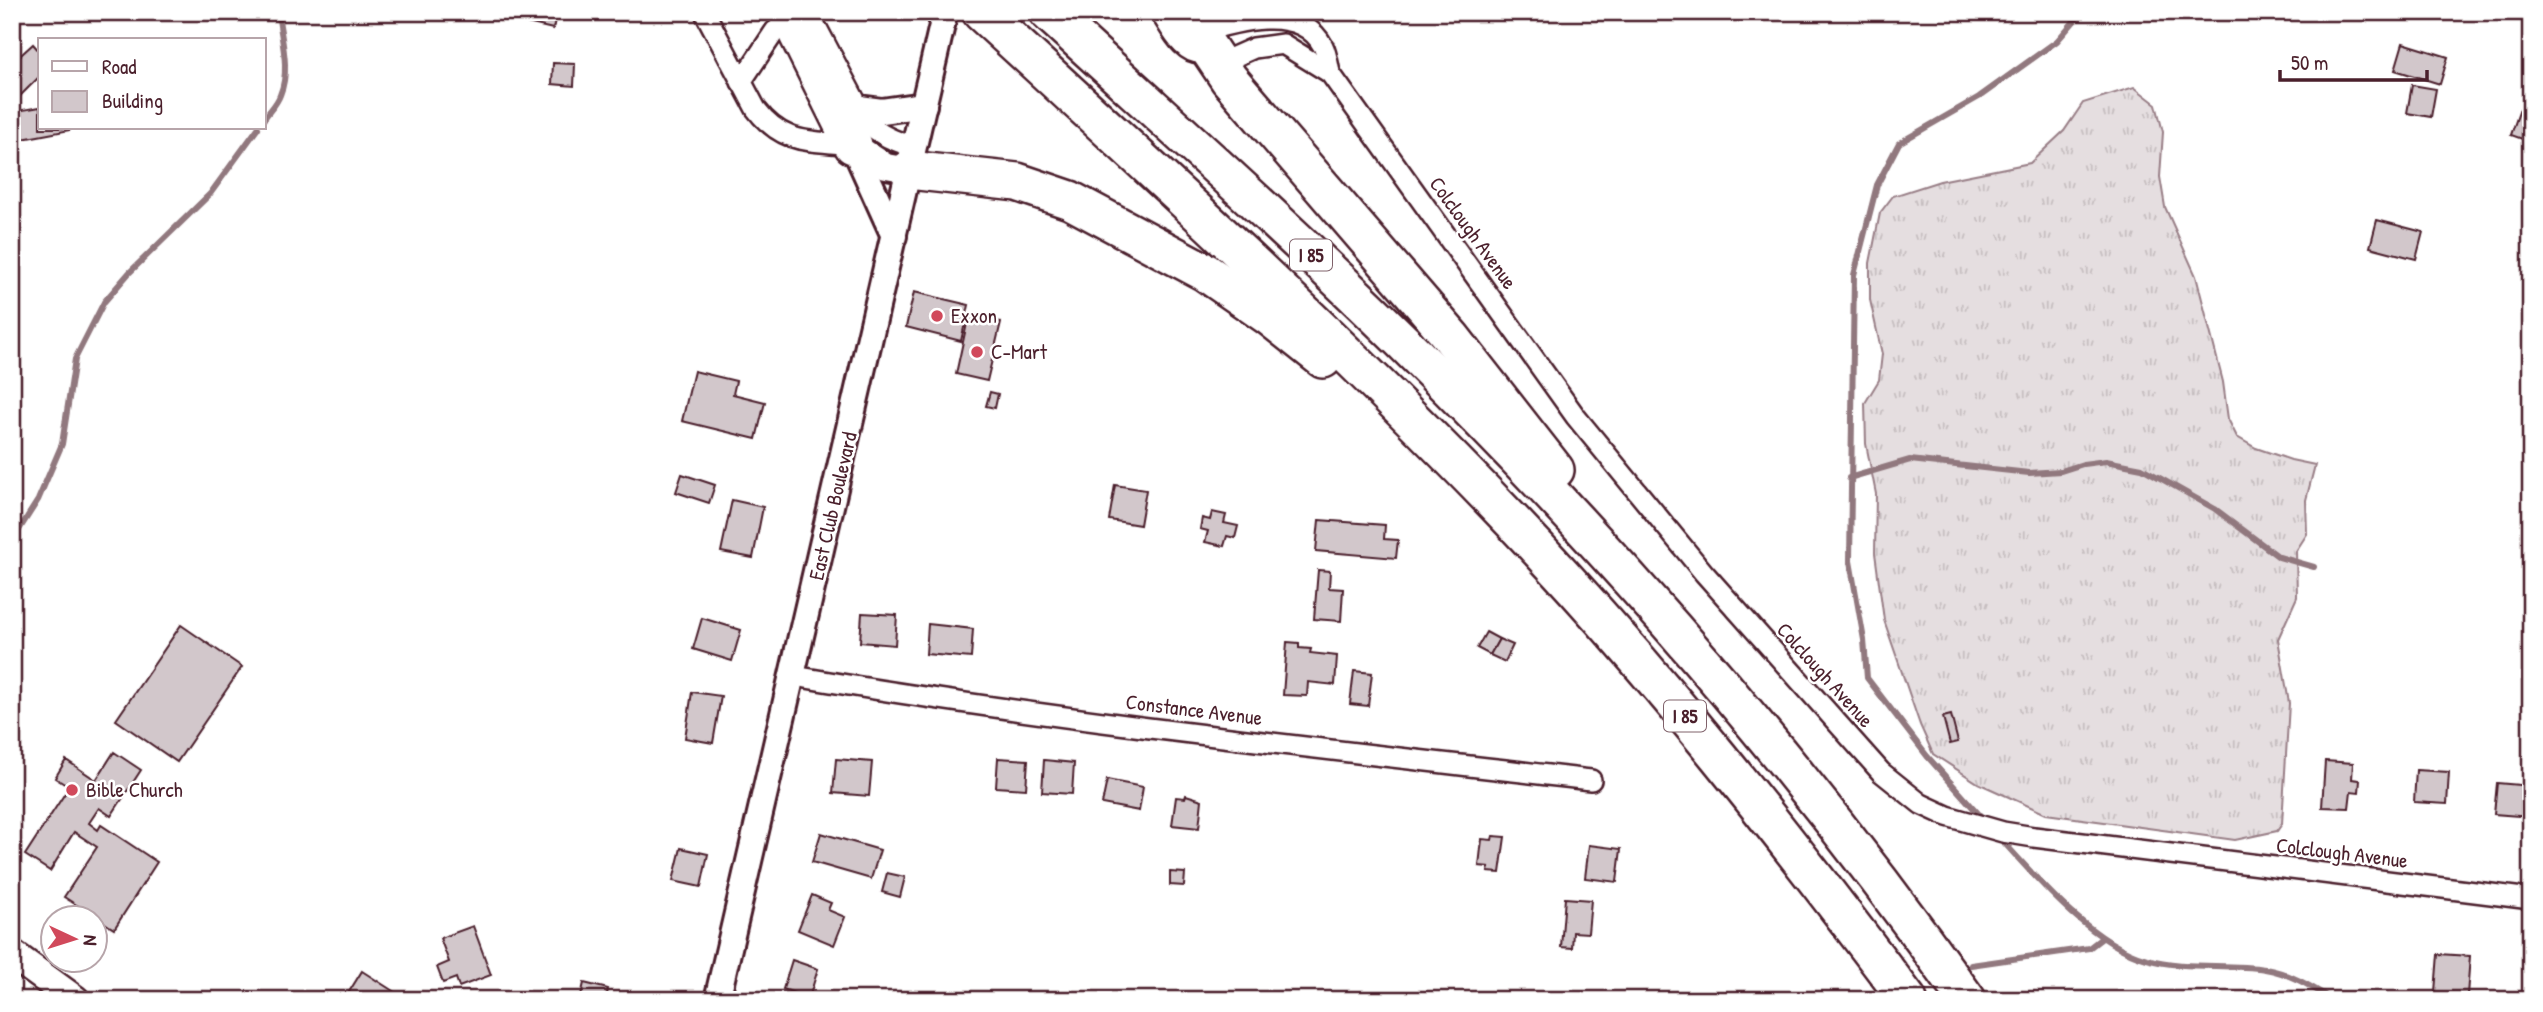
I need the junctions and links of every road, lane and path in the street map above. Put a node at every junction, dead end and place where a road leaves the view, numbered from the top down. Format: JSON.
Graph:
{"nodes":[{"id":1,"x":945,"y":12,"type":"edge"},
{"id":2,"x":981,"y":12,"type":"edge"},
{"id":3,"x":1048,"y":12,"type":"edge"},
{"id":4,"x":1160,"y":12,"type":"edge"},
{"id":5,"x":706,"y":15,"type":"dead end"},
{"id":6,"x":790,"y":16,"type":"edge"},
{"id":7,"x":1202,"y":40,"type":"edge"},
{"id":8,"x":1330,"y":73,"type":"junction"},
{"id":9,"x":741,"y":82,"type":"junction"},
{"id":10,"x":924,"y":106,"type":"junction"},
{"id":11,"x":859,"y":108,"type":"junction"},
{"id":12,"x":853,"y":145,"type":"junction"},
{"id":13,"x":912,"y":159,"type":"junction"},
{"id":14,"x":894,"y":236,"type":"junction"},
{"id":15,"x":1442,"y":449,"type":"junction"},
{"id":16,"x":1564,"y":509,"type":"junction"},
{"id":17,"x":794,"y":676,"type":"junction"},
{"id":18,"x":1591,"y":780,"type":"dead end"},
{"id":19,"x":2531,"y":899,"type":"edge"},
{"id":20,"x":12,"y":954,"type":"edge"},
{"id":21,"x":75,"y":1000,"type":"edge"},
{"id":22,"x":717,"y":1000,"type":"edge"},
{"id":23,"x":1908,"y":1000,"type":"edge"},
{"id":24,"x":1966,"y":1000,"type":"edge"}],
"edges":[{"from":1,"to":10,"type":"street","name":"East Club Boulevard"},
{"from":2,"to":15,"type":"highway","number":"I 85"},
{"from":3,"to":16,"type":"highway","number":"I 85"},
{"from":4,"to":7,"type":"street"},
{"from":5,"to":9,"type":"street"},
{"from":6,"to":9,"type":"street"},
{"from":6,"to":11,"type":"street"},
{"from":6,"to":12,"type":"highway"},
{"from":7,"to":8,"type":"street","name":"Colclough Avenue"},
{"from":7,"to":8,"type":"street","name":"Colclough Avenue"},
{"from":7,"to":16,"type":"highway"},
{"from":8,"to":19,"type":"street","name":"Colclough Avenue"},
{"from":9,"to":12,"type":"street"},
{"from":10,"to":11,"type":"street"},
{"from":10,"to":13,"type":"street","name":"East Club Boulevard"},
{"from":11,"to":13,"type":"street"},
{"from":12,"to":13,"type":"street"},
{"from":12,"to":14,"type":"street"},
{"from":13,"to":14,"type":"street","name":"East Club Boulevard"},
{"from":13,"to":15,"type":"highway"},
{"from":14,"to":17,"type":"street","name":"East Club Boulevard"},
{"from":15,"to":23,"type":"highway","number":"I 85"},
{"from":16,"to":24,"type":"highway","number":"I 85"},
{"from":17,"to":18,"type":"street","name":"Constance Avenue"},
{"from":17,"to":22,"type":"street","name":"East Club Boulevard"},
{"from":20,"to":21,"type":"main road"}]}
